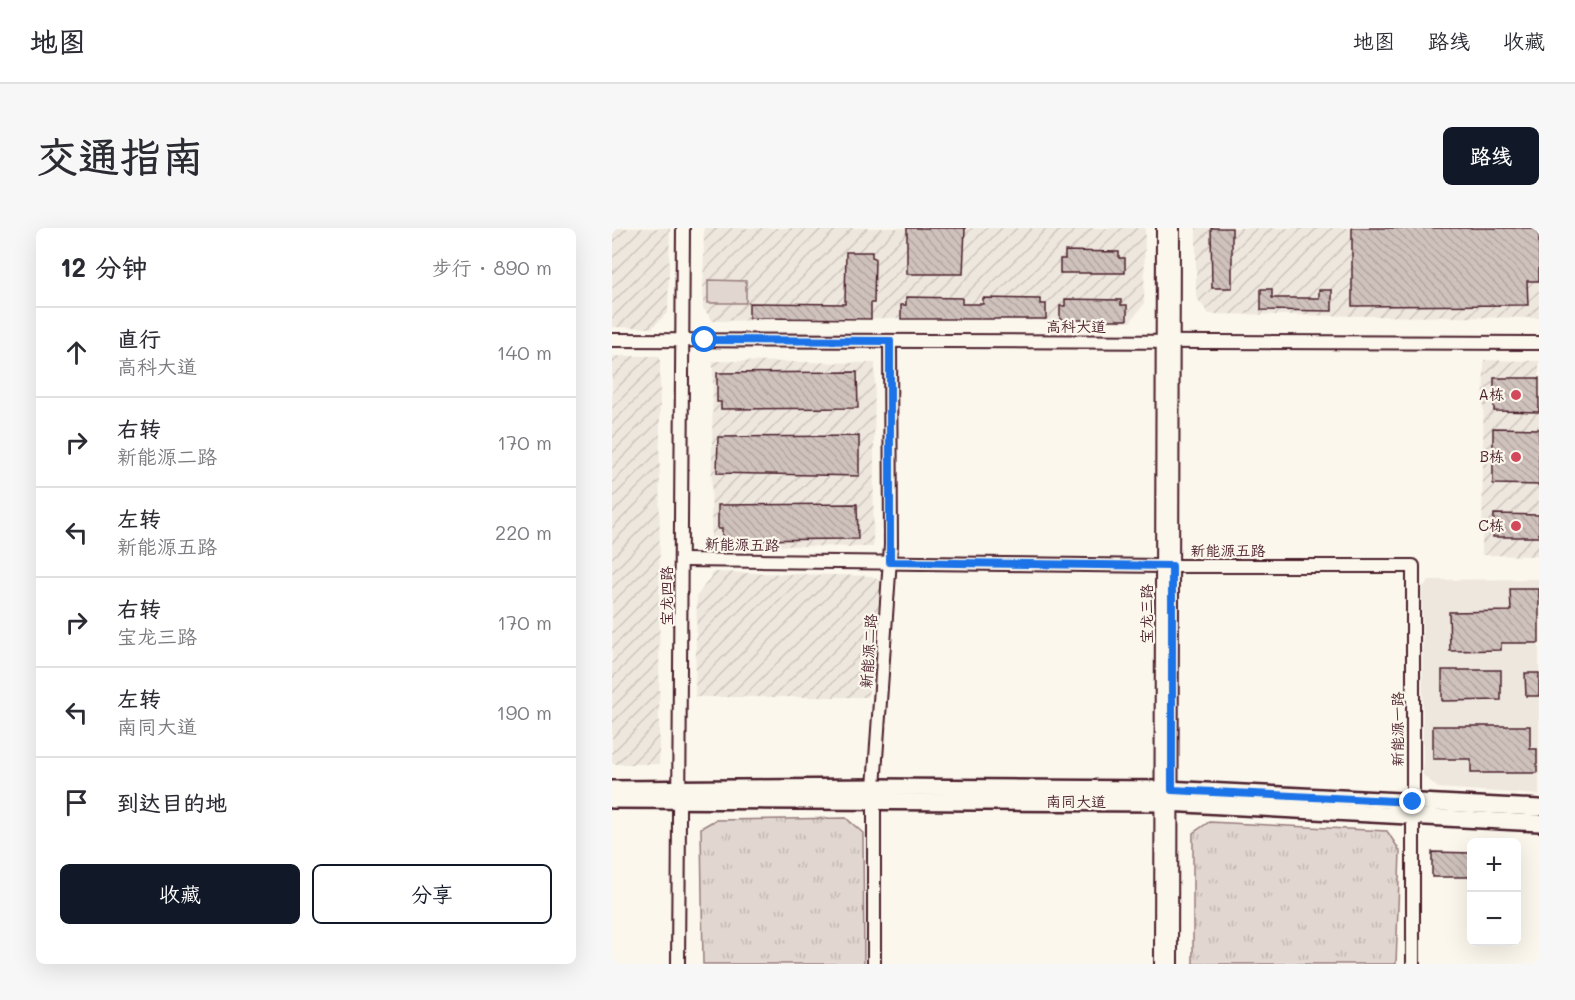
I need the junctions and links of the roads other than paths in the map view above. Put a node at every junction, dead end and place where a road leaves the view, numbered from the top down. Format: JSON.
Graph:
{"nodes":[{"id":1,"x":683,"y":228,"type":"edge"},
{"id":2,"x":1163,"y":228,"type":"edge"},
{"id":3,"x":1173,"y":228,"type":"edge"},
{"id":4,"x":612,"y":340,"type":"edge"},
{"id":5,"x":683,"y":340,"type":"junction"},
{"id":6,"x":890,"y":341,"type":"junction"},
{"id":7,"x":1168,"y":342,"type":"junction"},
{"id":8,"x":1539,"y":343,"type":"edge"},
{"id":9,"x":682,"y":560,"type":"junction"},
{"id":10,"x":890,"y":562,"type":"junction"},
{"id":11,"x":1167,"y":566,"type":"junction"},
{"id":12,"x":1413,"y":566,"type":"joint"},
{"id":13,"x":612,"y":789,"type":"edge"},
{"id":14,"x":874,"y":794,"type":"junction"},
{"id":15,"x":681,"y":795,"type":"junction"},
{"id":16,"x":1167,"y":796,"type":"junction"},
{"id":17,"x":612,"y":800,"type":"edge"},
{"id":18,"x":1413,"y":808,"type":"junction"},
{"id":19,"x":1539,"y":808,"type":"edge"},
{"id":20,"x":1539,"y":823,"type":"edge"},
{"id":21,"x":678,"y":964,"type":"edge"},
{"id":22,"x":874,"y":964,"type":"edge"},
{"id":23,"x":1161,"y":964,"type":"edge"},
{"id":24,"x":1171,"y":964,"type":"edge"},
{"id":25,"x":1413,"y":964,"type":"edge"}],
"edges":[{"from":1,"to":5,"type":"street","name":"宝龙四路"},
{"from":2,"to":7,"type":"street","name":"宝龙三路"},
{"from":3,"to":7,"type":"street","name":"宝龙三路"},
{"from":4,"to":5,"type":"street","name":"高科大道"},
{"from":5,"to":6,"type":"street","name":"高科大道"},
{"from":5,"to":9,"type":"street","name":"宝龙四路"},
{"from":6,"to":7,"type":"street","name":"高科大道"},
{"from":6,"to":10,"type":"street","name":"新能源二路"},
{"from":7,"to":8,"type":"street","name":"高科大道"},
{"from":7,"to":11,"type":"street","name":"宝龙三路"},
{"from":9,"to":10,"type":"street","name":"新能源五路"},
{"from":9,"to":15,"type":"street","name":"宝龙四路"},
{"from":10,"to":11,"type":"street","name":"新能源五路"},
{"from":10,"to":14,"type":"street","name":"新能源二路"},
{"from":11,"to":12,"type":"street","name":"新能源五路"},
{"from":11,"to":16,"type":"street","name":"宝龙三路"},
{"from":12,"to":18,"type":"street","name":"新能源一路"},
{"from":13,"to":15,"type":"main road","name":"南同大道"},
{"from":14,"to":15,"type":"main road","name":"南同大道"},
{"from":14,"to":16,"type":"main road","name":"南同大道"},
{"from":14,"to":22,"type":"street","name":"新能源二路"},
{"from":15,"to":17,"type":"main road","name":"南同大道"},
{"from":15,"to":21,"type":"street","name":"宝龙四路"},
{"from":16,"to":18,"type":"main road","name":"南同大道"},
{"from":16,"to":23,"type":"street","name":"宝龙三路"},
{"from":16,"to":24,"type":"street","name":"宝龙三路"},
{"from":18,"to":19,"type":"main road","name":"南同大道"},
{"from":18,"to":20,"type":"main road","name":"南同大道"},
{"from":18,"to":25,"type":"street","name":"新能源一路"}]}
